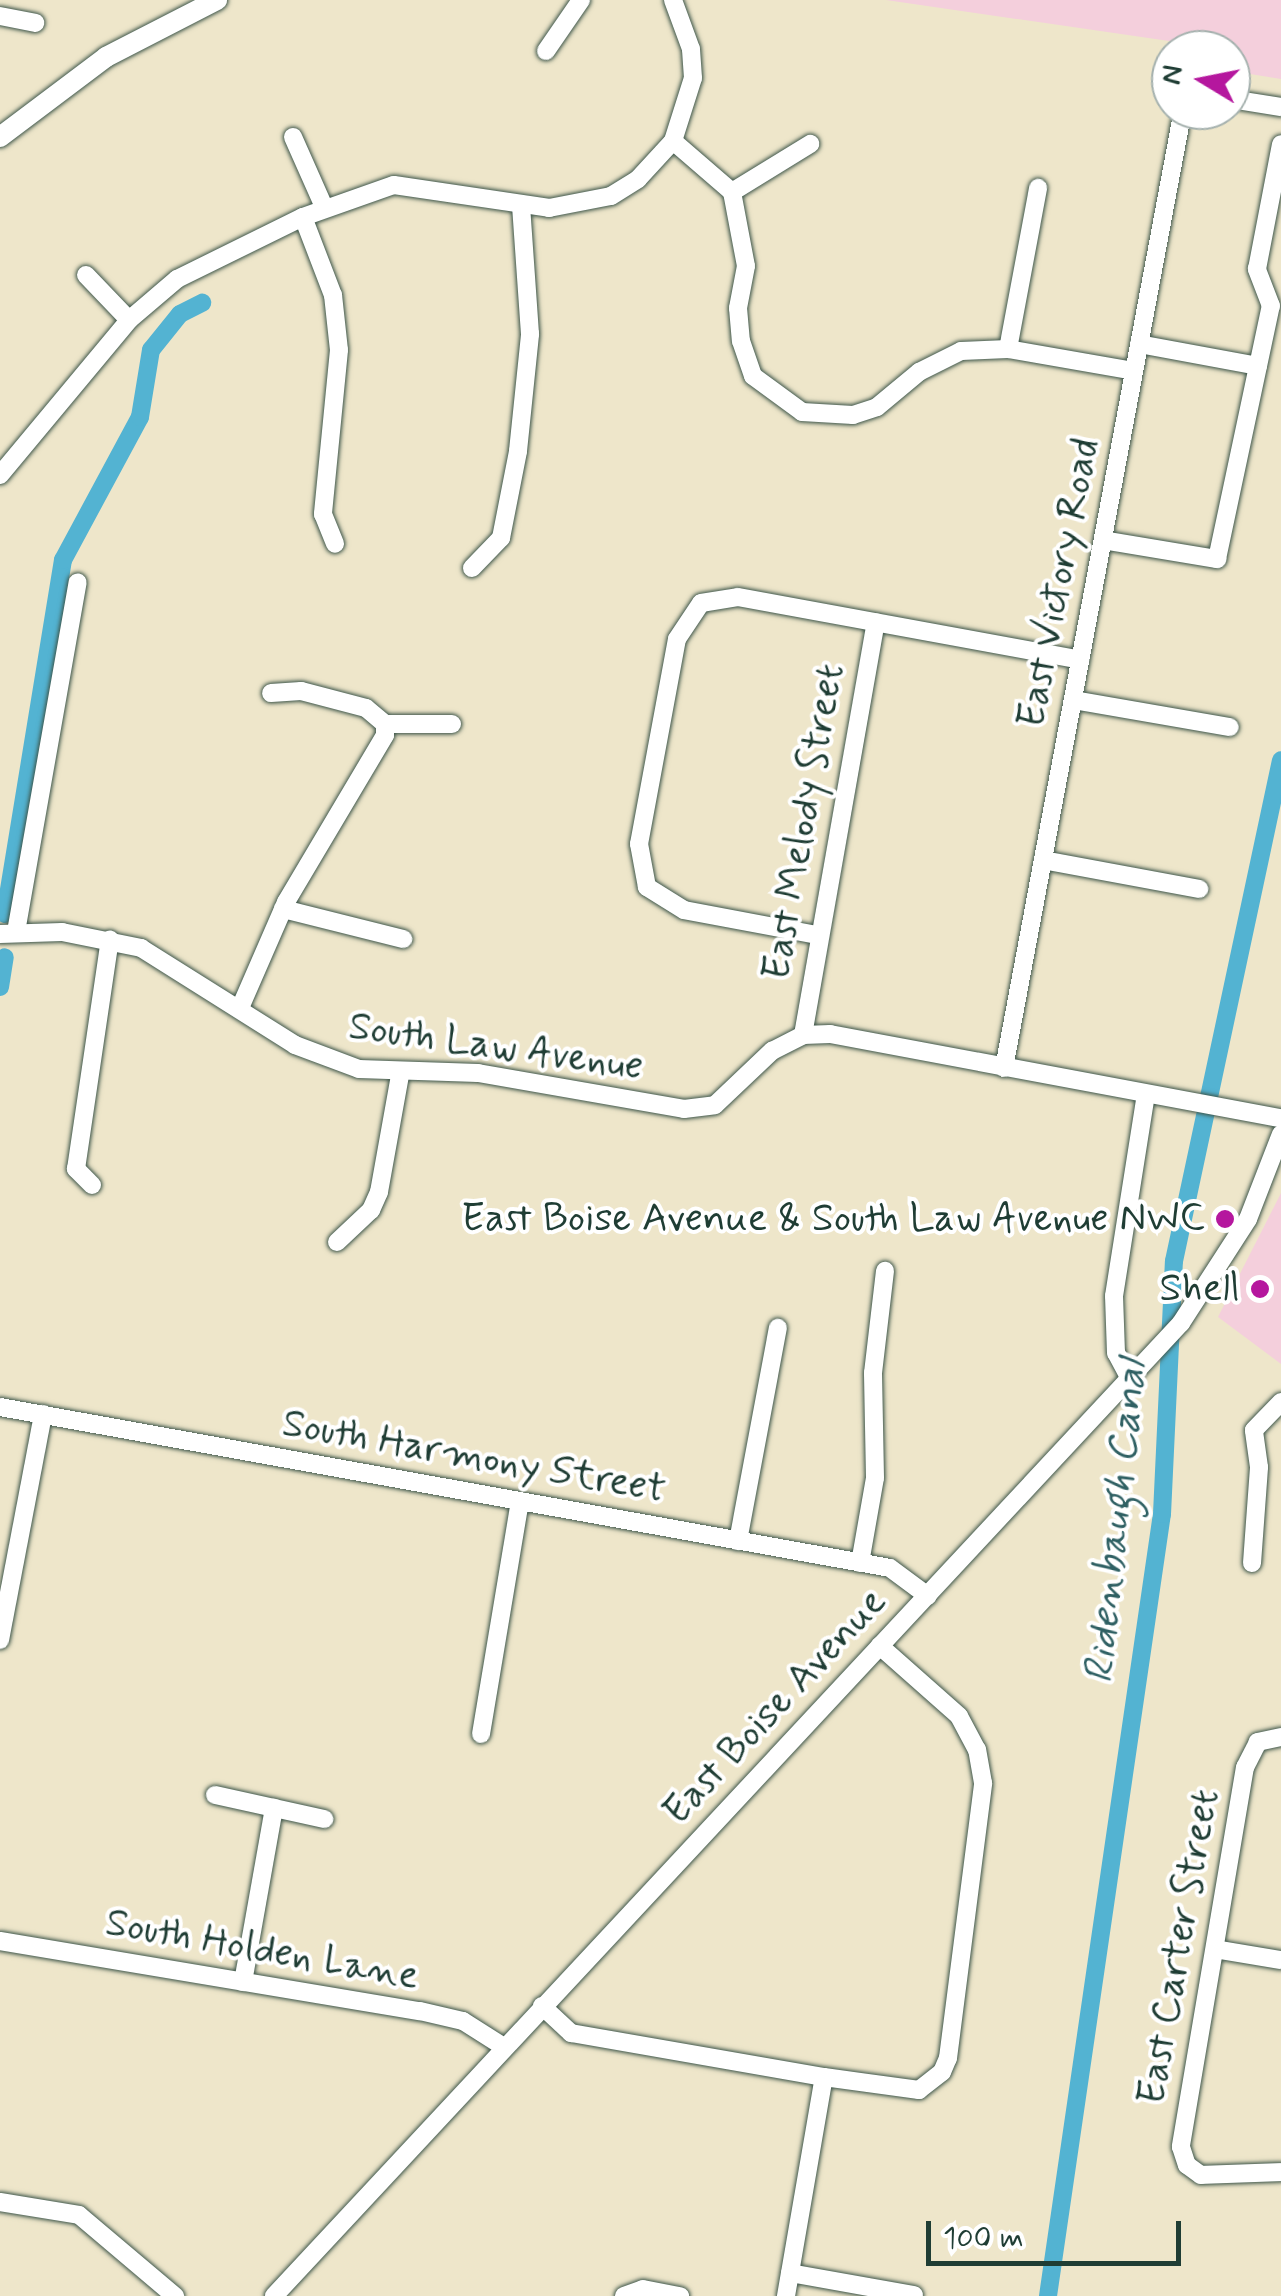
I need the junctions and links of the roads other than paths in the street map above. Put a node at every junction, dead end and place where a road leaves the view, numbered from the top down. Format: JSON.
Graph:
{"nodes":[{"id":1,"x":217,"y":0,"type":"edge"},
{"id":2,"x":581,"y":0,"type":"edge"},
{"id":3,"x":673,"y":0,"type":"edge"},
{"id":4,"x":0,"y":16,"type":"edge"},
{"id":5,"x":35,"y":22,"type":"dead end"},
{"id":6,"x":546,"y":50,"type":"dead end"},
{"id":7,"x":1251,"y":102,"type":"edge"},
{"id":8,"x":1281,"y":107,"type":"edge"},
{"id":9,"x":1179,"y":130,"type":"edge"},
{"id":10,"x":293,"y":137,"type":"dead end"},
{"id":11,"x":0,"y":138,"type":"edge"},
{"id":12,"x":673,"y":141,"type":"junction"},
{"id":13,"x":810,"y":144,"type":"dead end"},
{"id":14,"x":1281,"y":144,"type":"edge"},
{"id":15,"x":1038,"y":188,"type":"dead end"},
{"id":16,"x":732,"y":192,"type":"junction"},
{"id":17,"x":520,"y":204,"type":"junction"},
{"id":18,"x":324,"y":207,"type":"junction"},
{"id":19,"x":303,"y":216,"type":"junction"},
{"id":20,"x":86,"y":275,"type":"dead end"},
{"id":21,"x":130,"y":320,"type":"junction"},
{"id":22,"x":1140,"y":344,"type":"junction"},
{"id":23,"x":1008,"y":349,"type":"junction"},
{"id":24,"x":1258,"y":366,"type":"junction"},
{"id":25,"x":1134,"y":371,"type":"junction"},
{"id":26,"x":0,"y":475,"type":"edge"},
{"id":27,"x":1103,"y":540,"type":"junction"},
{"id":28,"x":335,"y":544,"type":"dead end"},
{"id":29,"x":472,"y":568,"type":"dead end"},
{"id":30,"x":78,"y":582,"type":"dead end"},
{"id":31,"x":876,"y":622,"type":"junction"},
{"id":32,"x":1080,"y":660,"type":"junction"},
{"id":33,"x":271,"y":693,"type":"dead end"},
{"id":34,"x":1073,"y":700,"type":"junction"},
{"id":35,"x":385,"y":724,"type":"junction"},
{"id":36,"x":452,"y":724,"type":"dead end"},
{"id":37,"x":1230,"y":727,"type":"dead end"},
{"id":38,"x":1043,"y":860,"type":"junction"},
{"id":39,"x":1200,"y":889,"type":"dead end"},
{"id":40,"x":283,"y":909,"type":"junction"},
{"id":41,"x":8,"y":933,"type":"edge"},
{"id":42,"x":818,"y":935,"type":"junction"},
{"id":43,"x":110,"y":938,"type":"junction"},
{"id":44,"x":402,"y":938,"type":"dead end"},
{"id":45,"x":240,"y":1008,"type":"junction"},
{"id":46,"x":803,"y":1035,"type":"junction"},
{"id":47,"x":1004,"y":1068,"type":"junction"},
{"id":48,"x":400,"y":1075,"type":"junction"},
{"id":49,"x":1146,"y":1094,"type":"junction"},
{"id":50,"x":1281,"y":1118,"type":"edge"},
{"id":51,"x":1281,"y":1134,"type":"edge"},
{"id":52,"x":92,"y":1185,"type":"dead end"},
{"id":53,"x":337,"y":1242,"type":"dead end"},
{"id":54,"x":885,"y":1271,"type":"dead end"},
{"id":55,"x":778,"y":1328,"type":"dead end"},
{"id":56,"x":1129,"y":1377,"type":"junction"},
{"id":57,"x":1281,"y":1402,"type":"edge"},
{"id":58,"x":0,"y":1406,"type":"edge"},
{"id":59,"x":42,"y":1414,"type":"junction"},
{"id":60,"x":520,"y":1501,"type":"junction"},
{"id":61,"x":738,"y":1541,"type":"junction"},
{"id":62,"x":860,"y":1563,"type":"junction"},
{"id":63,"x":1252,"y":1563,"type":"dead end"},
{"id":64,"x":928,"y":1596,"type":"junction"},
{"id":65,"x":0,"y":1640,"type":"edge"},
{"id":66,"x":880,"y":1646,"type":"junction"},
{"id":67,"x":480,"y":1734,"type":"dead end"},
{"id":68,"x":1281,"y":1737,"type":"edge"},
{"id":69,"x":215,"y":1795,"type":"dead end"},
{"id":70,"x":274,"y":1808,"type":"junction"},
{"id":71,"x":324,"y":1819,"type":"dead end"},
{"id":72,"x":0,"y":1941,"type":"edge"},
{"id":73,"x":1215,"y":1948,"type":"junction"},
{"id":74,"x":1281,"y":1960,"type":"edge"},
{"id":75,"x":243,"y":1982,"type":"junction"},
{"id":76,"x":542,"y":2006,"type":"junction"},
{"id":77,"x":504,"y":2047,"type":"junction"},
{"id":78,"x":824,"y":2077,"type":"junction"},
{"id":79,"x":1281,"y":2172,"type":"edge"},
{"id":80,"x":0,"y":2202,"type":"edge"},
{"id":81,"x":790,"y":2273,"type":"junction"},
{"id":82,"x":914,"y":2295,"type":"edge"},
{"id":83,"x":175,"y":2296,"type":"edge"},
{"id":84,"x":274,"y":2296,"type":"edge"},
{"id":85,"x":624,"y":2296,"type":"edge"},
{"id":86,"x":680,"y":2296,"type":"edge"},
{"id":87,"x":786,"y":2296,"type":"edge"}],
"edges":[{"from":1,"to":11,"type":"main road"},
{"from":2,"to":6,"type":"street"},
{"from":3,"to":12,"type":"street"},
{"from":4,"to":5,"type":"street"},
{"from":7,"to":8,"type":"street"},
{"from":9,"to":22,"type":"street","name":"East Victory Road"},
{"from":10,"to":18,"type":"street"},
{"from":12,"to":16,"type":"street"},
{"from":12,"to":17,"type":"street"},
{"from":13,"to":16,"type":"street"},
{"from":14,"to":24,"type":"street"},
{"from":15,"to":23,"type":"street"},
{"from":16,"to":23,"type":"street"},
{"from":17,"to":18,"type":"street"},
{"from":17,"to":29,"type":"street"},
{"from":18,"to":19,"type":"street"},
{"from":19,"to":21,"type":"street"},
{"from":19,"to":28,"type":"street"},
{"from":20,"to":21,"type":"street"},
{"from":21,"to":26,"type":"street"},
{"from":22,"to":24,"type":"street"},
{"from":22,"to":25,"type":"street","name":"East Victory Road"},
{"from":23,"to":25,"type":"street"},
{"from":24,"to":27,"type":"street"},
{"from":25,"to":27,"type":"street","name":"East Victory Road"},
{"from":27,"to":32,"type":"street","name":"East Victory Road"},
{"from":30,"to":41,"type":"street"},
{"from":31,"to":32,"type":"street"},
{"from":31,"to":42,"type":"street","name":"East Melody Street"},
{"from":31,"to":42,"type":"street"},
{"from":32,"to":34,"type":"street","name":"East Victory Road"},
{"from":33,"to":35,"type":"street"},
{"from":34,"to":37,"type":"street"},
{"from":34,"to":38,"type":"street","name":"East Victory Road"},
{"from":35,"to":36,"type":"street"},
{"from":35,"to":40,"type":"street"},
{"from":38,"to":39,"type":"street"},
{"from":38,"to":47,"type":"street","name":"East Victory Road"},
{"from":40,"to":44,"type":"street"},
{"from":40,"to":45,"type":"street"},
{"from":41,"to":43,"type":"street","name":"South Law Avenue"},
{"from":42,"to":46,"type":"street","name":"East Melody Street"},
{"from":43,"to":45,"type":"street","name":"South Law Avenue"},
{"from":43,"to":52,"type":"street"},
{"from":45,"to":48,"type":"street","name":"South Law Avenue"},
{"from":46,"to":47,"type":"street"},
{"from":46,"to":48,"type":"street","name":"South Law Avenue"},
{"from":47,"to":49,"type":"street"},
{"from":48,"to":53,"type":"street"},
{"from":49,"to":50,"type":"street"},
{"from":49,"to":56,"type":"street"},
{"from":51,"to":56,"type":"street","name":"East Boise Avenue"},
{"from":54,"to":62,"type":"street"},
{"from":55,"to":61,"type":"street"},
{"from":56,"to":64,"type":"street","name":"East Boise Avenue"},
{"from":57,"to":63,"type":"street"},
{"from":58,"to":59,"type":"street","name":"South Harmony Street"},
{"from":59,"to":60,"type":"street","name":"South Harmony Street"},
{"from":59,"to":65,"type":"street"},
{"from":60,"to":61,"type":"street","name":"South Harmony Street"},
{"from":60,"to":67,"type":"street"},
{"from":61,"to":62,"type":"street","name":"South Harmony Street"},
{"from":62,"to":64,"type":"street","name":"South Harmony Street"},
{"from":64,"to":66,"type":"street","name":"East Boise Avenue"},
{"from":66,"to":76,"type":"street","name":"East Boise Avenue"},
{"from":66,"to":78,"type":"street"},
{"from":68,"to":73,"type":"street","name":"East Carter Street"},
{"from":69,"to":70,"type":"street"},
{"from":70,"to":71,"type":"street"},
{"from":70,"to":75,"type":"street"},
{"from":72,"to":75,"type":"street","name":"South Holden Lane"},
{"from":73,"to":74,"type":"street"},
{"from":73,"to":79,"type":"street","name":"East Carter Street"},
{"from":75,"to":77,"type":"street","name":"South Holden Lane"},
{"from":76,"to":77,"type":"street","name":"East Boise Avenue"},
{"from":76,"to":78,"type":"street"},
{"from":77,"to":84,"type":"street","name":"East Boise Avenue"},
{"from":78,"to":81,"type":"street"},
{"from":80,"to":83,"type":"street"},
{"from":81,"to":82,"type":"street"},
{"from":81,"to":87,"type":"street"},
{"from":85,"to":86,"type":"street"}]}
